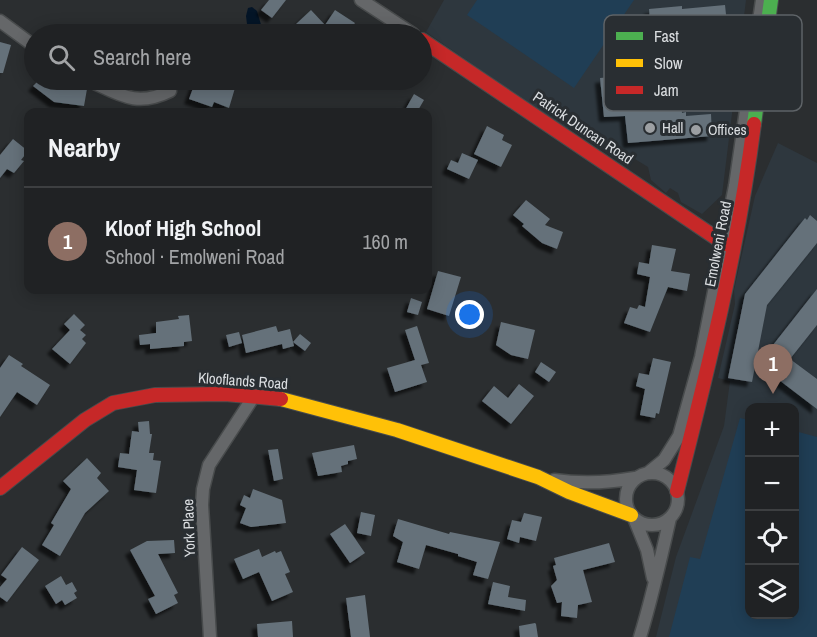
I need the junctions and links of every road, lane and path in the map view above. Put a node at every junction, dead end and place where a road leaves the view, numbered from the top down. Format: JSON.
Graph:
{"nodes":[{"id":1,"x":361,"y":0,"type":"edge"},
{"id":2,"x":762,"y":0,"type":"edge"},
{"id":3,"x":771,"y":0,"type":"edge"},
{"id":4,"x":760,"y":15,"type":"edge"},
{"id":5,"x":769,"y":15,"type":"edge"},
{"id":6,"x":0,"y":21,"type":"edge"},
{"id":7,"x":398,"y":24,"type":"edge"},
{"id":8,"x":24,"y":39,"type":"edge"},
{"id":9,"x":432,"y":47,"type":"edge"},
{"id":10,"x":110,"y":90,"type":"edge"},
{"id":11,"x":170,"y":91,"type":"dead end"},
{"id":12,"x":746,"y":111,"type":"edge"},
{"id":13,"x":756,"y":111,"type":"edge"},
{"id":14,"x":692,"y":222,"type":"junction"},
{"id":15,"x":728,"y":226,"type":"junction"},
{"id":16,"x":725,"y":244,"type":"junction"},
{"id":17,"x":254,"y":396,"type":"junction"},
{"id":18,"x":648,"y":473,"type":"junction"},
{"id":19,"x":538,"y":477,"type":"junction"},
{"id":20,"x":635,"y":478,"type":"junction"},
{"id":21,"x":0,"y":488,"type":"edge"},
{"id":22,"x":677,"y":491,"type":"junction"},
{"id":23,"x":633,"y":517,"type":"junction"},
{"id":24,"x":670,"y":518,"type":"junction"},
{"id":25,"x":654,"y":588,"type":"junction"},
{"id":26,"x":210,"y":637,"type":"edge"},
{"id":27,"x":640,"y":637,"type":"edge"}],
"edges":[{"from":1,"to":7,"type":"street"},
{"from":2,"to":4,"type":"street","name":"Emolweni Road"},
{"from":3,"to":5,"type":"street","name":"Emolweni Road"},
{"from":6,"to":8,"type":"street"},
{"from":9,"to":14,"type":"street","name":"Patrick Duncan Road"},
{"from":10,"to":11,"type":"street"},
{"from":12,"to":15,"type":"street","name":"Emolweni Road"},
{"from":13,"to":22,"type":"street","name":"Emolweni Road"},
{"from":14,"to":15,"type":"street"},
{"from":14,"to":16,"type":"street","name":"Patrick Duncan Road"},
{"from":15,"to":16,"type":"street","name":"Emolweni Road"},
{"from":16,"to":18,"type":"street","name":"Emolweni Road"},
{"from":17,"to":19,"type":"street","name":"Klooflands Road"},
{"from":17,"to":21,"type":"street","name":"Klooflands Road"},
{"from":17,"to":26,"type":"street","name":"York Place"},
{"from":18,"to":20,"type":"street"},
{"from":18,"to":22,"type":"street"},
{"from":19,"to":20,"type":"street","name":"Klooflands Road"},
{"from":19,"to":23,"type":"street","name":"Klooflands Road"},
{"from":20,"to":23,"type":"street"},
{"from":22,"to":24,"type":"street"},
{"from":23,"to":24,"type":"street"},
{"from":23,"to":25,"type":"street"},
{"from":24,"to":25,"type":"street"},
{"from":25,"to":27,"type":"street"}]}
